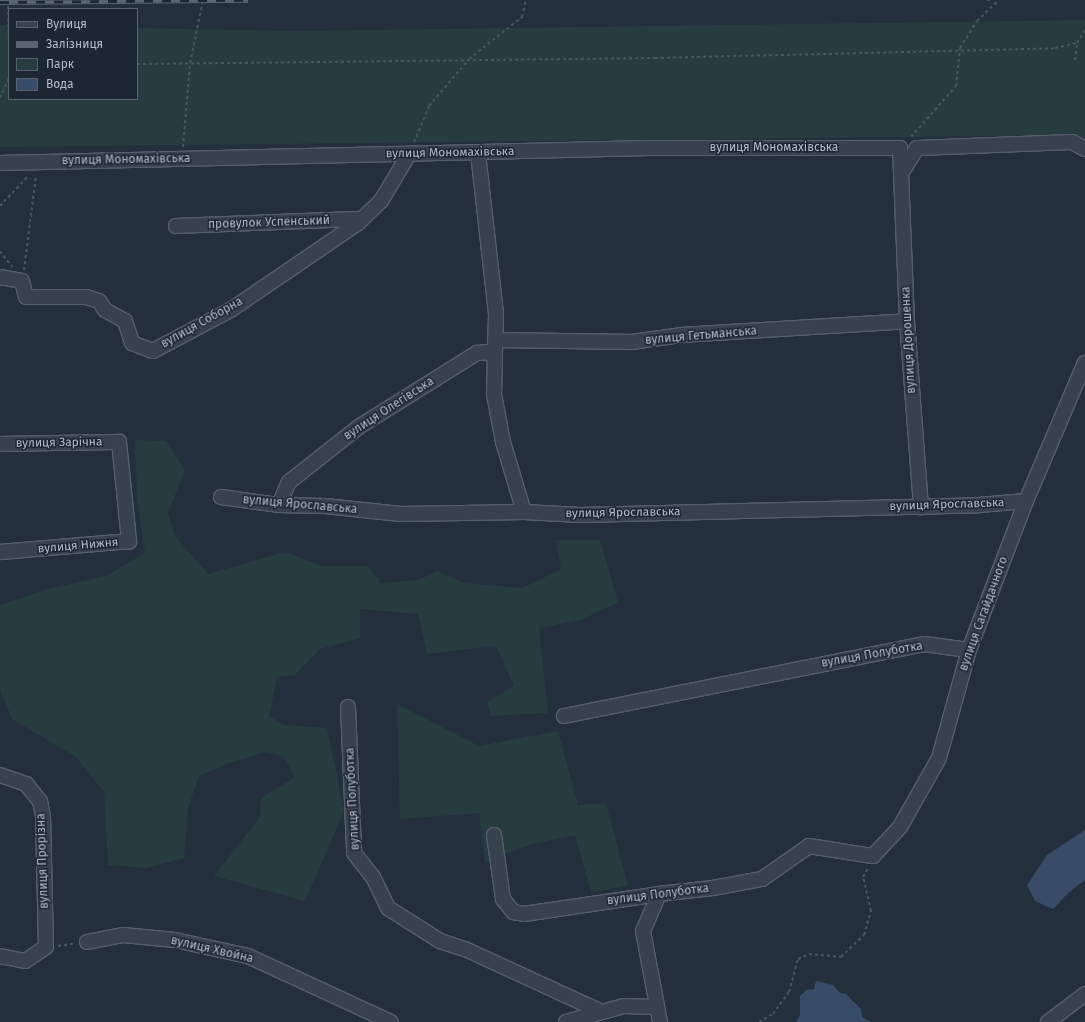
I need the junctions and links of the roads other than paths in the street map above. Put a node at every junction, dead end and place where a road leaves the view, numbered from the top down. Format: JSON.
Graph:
{"nodes":[{"id":1,"x":900,"y":148,"type":"joint"},
{"id":2,"x":1085,"y":149,"type":"edge"},
{"id":3,"x":478,"y":153,"type":"junction"},
{"id":4,"x":409,"y":154,"type":"junction"},
{"id":5,"x":0,"y":163,"type":"edge"},
{"id":6,"x":902,"y":172,"type":"junction"},
{"id":7,"x":362,"y":219,"type":"junction"},
{"id":8,"x":176,"y":226,"type":"dead end"},
{"id":9,"x":0,"y":277,"type":"edge"},
{"id":10,"x":907,"y":321,"type":"junction"},
{"id":11,"x":495,"y":340,"type":"junction"},
{"id":12,"x":495,"y":359,"type":"junction"},
{"id":13,"x":1085,"y":363,"type":"edge"},
{"id":14,"x":119,"y":442,"type":"joint"},
{"id":15,"x":0,"y":444,"type":"edge"},
{"id":16,"x":221,"y":497,"type":"dead end"},
{"id":17,"x":1026,"y":501,"type":"junction"},
{"id":18,"x":279,"y":505,"type":"junction"},
{"id":19,"x":922,"y":507,"type":"junction"},
{"id":20,"x":524,"y":512,"type":"junction"},
{"id":21,"x":0,"y":552,"type":"edge"},
{"id":22,"x":969,"y":650,"type":"junction"},
{"id":23,"x":348,"y":707,"type":"dead end"},
{"id":24,"x":564,"y":716,"type":"dead end"},
{"id":25,"x":0,"y":776,"type":"edge"},
{"id":26,"x":494,"y":835,"type":"dead end"},
{"id":27,"x":873,"y":856,"type":"joint"},
{"id":28,"x":659,"y":894,"type":"junction"},
{"id":29,"x":87,"y":942,"type":"road end"},
{"id":30,"x":0,"y":956,"type":"edge"},
{"id":31,"x":1085,"y":994,"type":"edge"},
{"id":32,"x":656,"y":1007,"type":"junction"},
{"id":33,"x":602,"y":1012,"type":"junction"},
{"id":34,"x":391,"y":1022,"type":"edge"},
{"id":35,"x":566,"y":1022,"type":"edge"},
{"id":36,"x":660,"y":1022,"type":"edge"},
{"id":37,"x":1048,"y":1022,"type":"edge"}],
"edges":[{"from":1,"to":3,"type":"street","name":"вулиця Мономахівська"},
{"from":1,"to":6,"type":"street","name":"вулиця Дорошенка"},
{"from":2,"to":6,"type":"street"},
{"from":3,"to":4,"type":"street","name":"вулиця Мономахівська"},
{"from":3,"to":11,"type":"street"},
{"from":4,"to":5,"type":"street","name":"вулиця Мономахівська"},
{"from":4,"to":7,"type":"street","name":"вулиця Соборна"},
{"from":6,"to":10,"type":"street","name":"вулиця Дорошенка"},
{"from":7,"to":8,"type":"street","name":"провулок Успенський"},
{"from":7,"to":9,"type":"street","name":"вулиця Соборна"},
{"from":10,"to":11,"type":"street","name":"вулиця Гетьманська"},
{"from":10,"to":19,"type":"street","name":"вулиця Дорошенка"},
{"from":11,"to":12,"type":"street"},
{"from":12,"to":18,"type":"street","name":"вулиця Олегівська"},
{"from":12,"to":20,"type":"street"},
{"from":13,"to":17,"type":"street","name":"вулиця Сагайдачного"},
{"from":14,"to":15,"type":"street","name":"вулиця Зарічна"},
{"from":14,"to":21,"type":"street","name":"вулиця Нижня"},
{"from":16,"to":18,"type":"street","name":"вулиця Ярославська"},
{"from":17,"to":19,"type":"street","name":"вулиця Ярославська"},
{"from":17,"to":22,"type":"street","name":"вулиця Сагайдачного"},
{"from":18,"to":20,"type":"street","name":"вулиця Ярославська"},
{"from":19,"to":20,"type":"street","name":"вулиця Ярославська"},
{"from":22,"to":24,"type":"street","name":"вулиця Полуботка"},
{"from":22,"to":27,"type":"street","name":"вулиця Сагайдачного"},
{"from":23,"to":33,"type":"street","name":"вулиця Полуботка"},
{"from":25,"to":30,"type":"street","name":"вулиця Прорізна"},
{"from":26,"to":28,"type":"street","name":"вулиця Полуботка"},
{"from":27,"to":28,"type":"street","name":"вулиця Полуботка"},
{"from":28,"to":32,"type":"street"},
{"from":29,"to":34,"type":"street","name":"вулиця Хвойна"},
{"from":31,"to":37,"type":"street"},
{"from":32,"to":33,"type":"street"},
{"from":32,"to":36,"type":"street"},
{"from":33,"to":35,"type":"street"}]}
